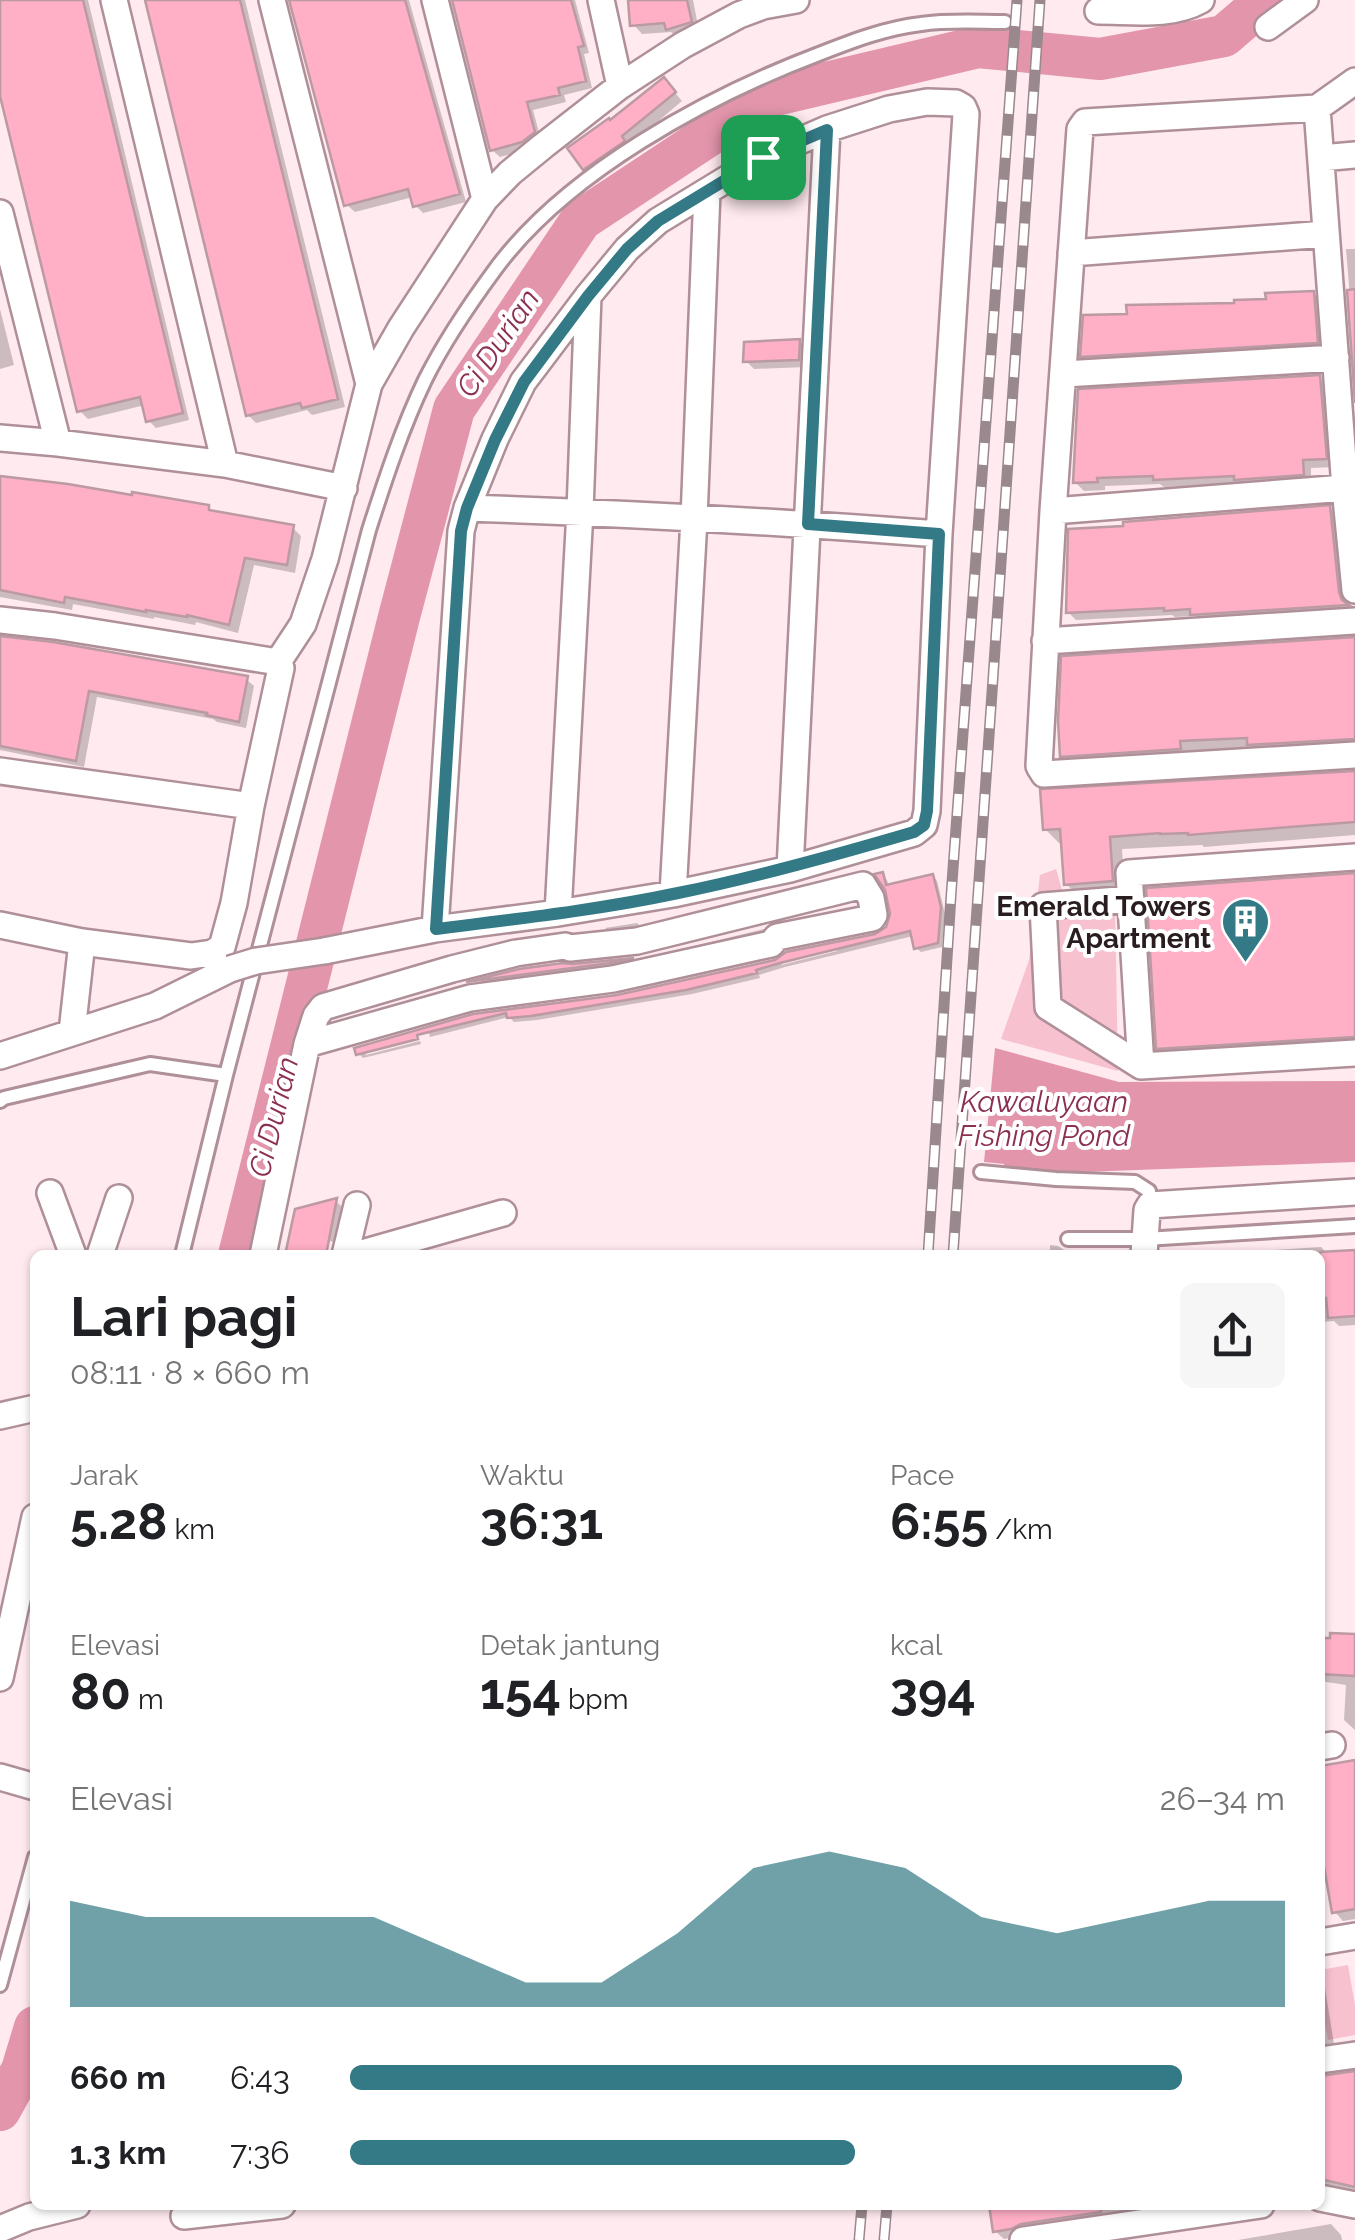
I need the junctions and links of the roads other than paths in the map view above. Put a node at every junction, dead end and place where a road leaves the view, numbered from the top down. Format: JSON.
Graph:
{"nodes":[{"id":1,"x":114,"y":0,"type":"edge"},
{"id":2,"x":272,"y":0,"type":"edge"},
{"id":3,"x":435,"y":0,"type":"edge"},
{"id":4,"x":600,"y":0,"type":"edge"},
{"id":5,"x":796,"y":0,"type":"edge"},
{"id":6,"x":1201,"y":0,"type":"edge"},
{"id":7,"x":1305,"y":0,"type":"edge"},
{"id":8,"x":1149,"y":5,"type":"edge"},
{"id":9,"x":1098,"y":10,"type":"dead end"},
{"id":10,"x":1004,"y":22,"type":"dead end"},
{"id":11,"x":1268,"y":27,"type":"dead end"},
{"id":12,"x":1355,"y":81,"type":"edge"},
{"id":13,"x":620,"y":86,"type":"junction"},
{"id":14,"x":1317,"y":108,"type":"junction"},
{"id":15,"x":827,"y":130,"type":"junction"},
{"id":16,"x":1355,"y":154,"type":"edge"},
{"id":17,"x":1321,"y":158,"type":"junction"},
{"id":18,"x":707,"y":192,"type":"junction"},
{"id":19,"x":486,"y":199,"type":"junction"},
{"id":20,"x":0,"y":213,"type":"edge"},
{"id":21,"x":1326,"y":234,"type":"junction"},
{"id":22,"x":1072,"y":252,"type":"junction"},
{"id":23,"x":588,"y":296,"type":"junction"},
{"id":24,"x":1336,"y":358,"type":"junction"},
{"id":25,"x":1064,"y":374,"type":"junction"},
{"id":26,"x":369,"y":384,"type":"junction"},
{"id":27,"x":0,"y":438,"type":"edge"},
{"id":28,"x":58,"y":443,"type":"junction"},
{"id":29,"x":225,"y":464,"type":"junction"},
{"id":30,"x":344,"y":488,"type":"junction"},
{"id":31,"x":1344,"y":488,"type":"junction"},
{"id":32,"x":467,"y":508,"type":"junction"},
{"id":33,"x":1053,"y":511,"type":"junction"},
{"id":34,"x":580,"y":512,"type":"junction"},
{"id":35,"x":694,"y":519,"type":"junction"},
{"id":36,"x":808,"y":524,"type":"junction"},
{"id":37,"x":939,"y":534,"type":"junction"},
{"id":38,"x":1355,"y":590,"type":"edge"},
{"id":39,"x":0,"y":620,"type":"edge"},
{"id":40,"x":1355,"y":621,"type":"edge"},
{"id":41,"x":1045,"y":641,"type":"junction"},
{"id":42,"x":278,"y":662,"type":"junction"},
{"id":43,"x":1355,"y":755,"type":"edge"},
{"id":44,"x":0,"y":771,"type":"edge"},
{"id":45,"x":251,"y":806,"type":"junction"},
{"id":46,"x":1355,"y":857,"type":"edge"},
{"id":47,"x":790,"y":868,"type":"junction"},
{"id":48,"x":673,"y":894,"type":"junction"},
{"id":49,"x":1130,"y":898,"type":"junction"},
{"id":50,"x":558,"y":913,"type":"junction"},
{"id":51,"x":0,"y":925,"type":"edge"},
{"id":52,"x":436,"y":929,"type":"junction"},
{"id":53,"x":82,"y":942,"type":"junction"},
{"id":54,"x":72,"y":1032,"type":"junction"},
{"id":55,"x":308,"y":1044,"type":"junction"},
{"id":56,"x":1355,"y":1054,"type":"edge"},
{"id":57,"x":0,"y":1056,"type":"edge"},
{"id":58,"x":1141,"y":1066,"type":"junction"},
{"id":59,"x":226,"y":1075,"type":"junction"},
{"id":60,"x":0,"y":1101,"type":"edge"},
{"id":61,"x":981,"y":1172,"type":"dead end"},
{"id":62,"x":1355,"y":1192,"type":"edge"},
{"id":63,"x":50,"y":1193,"type":"dead end"},
{"id":64,"x":119,"y":1198,"type":"dead end"},
{"id":65,"x":1150,"y":1204,"type":"junction"},
{"id":66,"x":358,"y":1206,"type":"dead end"},
{"id":67,"x":503,"y":1212,"type":"dead end"},
{"id":68,"x":1355,"y":1226,"type":"edge"},
{"id":69,"x":1068,"y":1239,"type":"dead end"},
{"id":70,"x":1145,"y":1247,"type":"edge"},
{"id":71,"x":71,"y":1250,"type":"edge"},
{"id":72,"x":102,"y":1250,"type":"edge"},
{"id":73,"x":183,"y":1250,"type":"edge"},
{"id":74,"x":264,"y":1250,"type":"edge"},
{"id":75,"x":346,"y":1250,"type":"edge"},
{"id":76,"x":372,"y":1250,"type":"edge"},
{"id":77,"x":30,"y":1409,"type":"edge"},
{"id":78,"x":0,"y":1416,"type":"edge"},
{"id":79,"x":30,"y":1536,"type":"edge"},
{"id":80,"x":28,"y":1544,"type":"junction"},
{"id":81,"x":0,"y":1549,"type":"edge"},
{"id":82,"x":0,"y":1678,"type":"edge"},
{"id":83,"x":0,"y":1776,"type":"edge"},
{"id":84,"x":30,"y":1786,"type":"edge"},
{"id":85,"x":30,"y":1875,"type":"edge"},
{"id":86,"x":1355,"y":1936,"type":"edge"},
{"id":87,"x":1325,"y":1941,"type":"edge"},
{"id":88,"x":0,"y":1985,"type":"edge"},
{"id":89,"x":1355,"y":2056,"type":"edge"},
{"id":90,"x":1325,"y":2059,"type":"edge"},
{"id":91,"x":1325,"y":2199,"type":"edge"},
{"id":92,"x":1355,"y":2205,"type":"edge"},
{"id":93,"x":57,"y":2210,"type":"edge"},
{"id":94,"x":250,"y":2210,"type":"edge"},
{"id":95,"x":1242,"y":2210,"type":"edge"},
{"id":96,"x":185,"y":2220,"type":"edge"},
{"id":97,"x":1204,"y":2220,"type":"edge"},
{"id":98,"x":0,"y":2228,"type":"edge"},
{"id":99,"x":1023,"y":2240,"type":"edge"}],
"edges":[{"from":1,"to":29,"type":"street"},
{"from":2,"to":26,"type":"street"},
{"from":3,"to":19,"type":"street"},
{"from":4,"to":13,"type":"street"},
{"from":5,"to":13,"type":"street"},
{"from":6,"to":8,"type":"street"},
{"from":7,"to":11,"type":"street"},
{"from":8,"to":9,"type":"street"},
{"from":10,"to":59,"type":"lane"},
{"from":12,"to":14,"type":"street"},
{"from":13,"to":19,"type":"street"},
{"from":14,"to":17,"type":"street"},
{"from":14,"to":22,"type":"street"},
{"from":15,"to":18,"type":"street"},
{"from":15,"to":36,"type":"street"},
{"from":15,"to":37,"type":"street"},
{"from":16,"to":17,"type":"street"},
{"from":17,"to":21,"type":"street"},
{"from":18,"to":23,"type":"street"},
{"from":18,"to":35,"type":"street"},
{"from":19,"to":26,"type":"street"},
{"from":20,"to":28,"type":"street"},
{"from":21,"to":22,"type":"street"},
{"from":21,"to":24,"type":"street"},
{"from":22,"to":25,"type":"street"},
{"from":23,"to":32,"type":"street"},
{"from":23,"to":34,"type":"street"},
{"from":24,"to":25,"type":"street"},
{"from":24,"to":31,"type":"street"},
{"from":25,"to":33,"type":"street"},
{"from":26,"to":30,"type":"street"},
{"from":27,"to":28,"type":"street"},
{"from":28,"to":29,"type":"street"},
{"from":29,"to":30,"type":"street"},
{"from":30,"to":42,"type":"street"},
{"from":31,"to":33,"type":"street"},
{"from":31,"to":38,"type":"street"},
{"from":32,"to":34,"type":"street"},
{"from":32,"to":52,"type":"street"},
{"from":33,"to":41,"type":"street"},
{"from":34,"to":35,"type":"street"},
{"from":34,"to":50,"type":"street"},
{"from":35,"to":36,"type":"street"},
{"from":35,"to":48,"type":"street"},
{"from":36,"to":37,"type":"street"},
{"from":36,"to":47,"type":"street"},
{"from":37,"to":47,"type":"street"},
{"from":39,"to":42,"type":"street"},
{"from":40,"to":41,"type":"street"},
{"from":41,"to":43,"type":"street"},
{"from":42,"to":45,"type":"street"},
{"from":44,"to":45,"type":"street"},
{"from":45,"to":53,"type":"street"},
{"from":46,"to":49,"type":"street"},
{"from":47,"to":48,"type":"street"},
{"from":48,"to":50,"type":"street"},
{"from":49,"to":58,"type":"street"},
{"from":49,"to":58,"type":"street"},
{"from":50,"to":52,"type":"street"},
{"from":51,"to":53,"type":"street"},
{"from":52,"to":54,"type":"street","bridge":true},
{"from":53,"to":54,"type":"street"},
{"from":54,"to":57,"type":"street"},
{"from":55,"to":55,"type":"street"},
{"from":55,"to":74,"type":"street"},
{"from":56,"to":58,"type":"street"},
{"from":59,"to":60,"type":"lane"},
{"from":59,"to":73,"type":"lane"},
{"from":61,"to":65,"type":"lane"},
{"from":62,"to":65,"type":"street"},
{"from":63,"to":71,"type":"street"},
{"from":64,"to":72,"type":"street"},
{"from":65,"to":70,"type":"street"},
{"from":66,"to":75,"type":"street"},
{"from":67,"to":76,"type":"street"},
{"from":68,"to":70,"type":"lane"},
{"from":69,"to":70,"type":"lane"},
{"from":77,"to":78,"type":"street"},
{"from":79,"to":80,"type":"street"},
{"from":80,"to":81,"type":"street"},
{"from":80,"to":82,"type":"street"},
{"from":83,"to":84,"type":"street"},
{"from":85,"to":88,"type":"lane"},
{"from":86,"to":87,"type":"street"},
{"from":89,"to":90,"type":"street"},
{"from":91,"to":92,"type":"street"},
{"from":93,"to":98,"type":"street"},
{"from":94,"to":96,"type":"street"},
{"from":95,"to":97,"type":"street"},
{"from":97,"to":99,"type":"street"}]}
